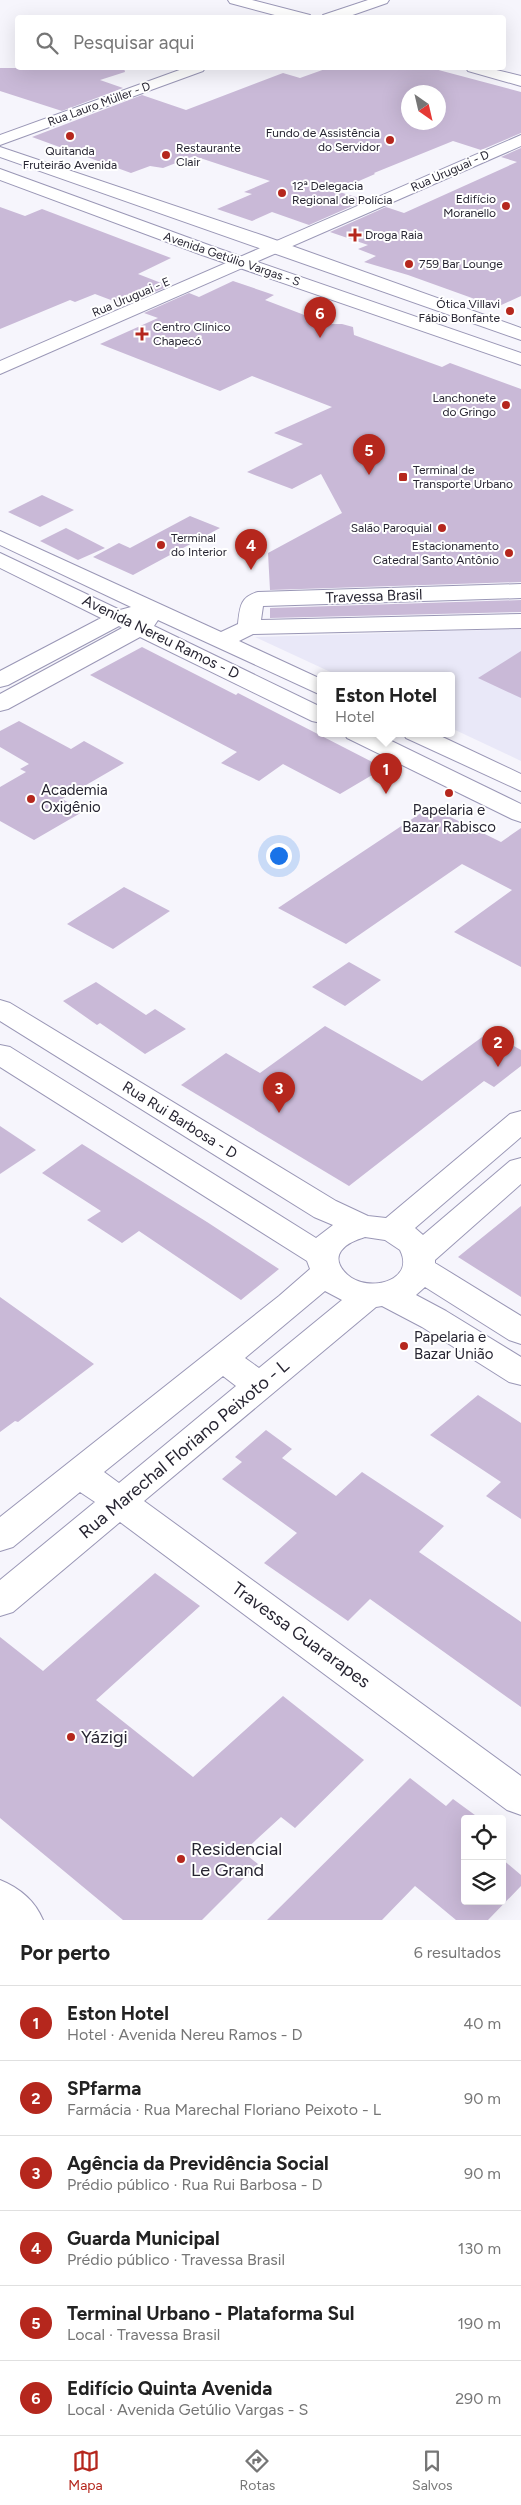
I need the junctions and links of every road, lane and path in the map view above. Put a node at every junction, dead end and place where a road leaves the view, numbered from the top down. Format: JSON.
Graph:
{"nodes":[{"id":1,"x":235,"y":0,"type":"edge"},
{"id":2,"x":261,"y":0,"type":"edge"},
{"id":3,"x":364,"y":0,"type":"edge"},
{"id":4,"x":382,"y":0,"type":"edge"},
{"id":5,"x":293,"y":15,"type":"edge"},
{"id":6,"x":304,"y":15,"type":"edge"},
{"id":7,"x":331,"y":15,"type":"edge"},
{"id":8,"x":337,"y":15,"type":"edge"},
{"id":9,"x":506,"y":69,"type":"edge"},
{"id":10,"x":170,"y":70,"type":"edge"},
{"id":11,"x":192,"y":70,"type":"edge"},
{"id":12,"x":480,"y":70,"type":"edge"},
{"id":13,"x":521,"y":73,"type":"edge"},
{"id":14,"x":521,"y":82,"type":"edge"},
{"id":15,"x":521,"y":128,"type":"edge"},
{"id":16,"x":0,"y":131,"type":"edge"},
{"id":17,"x":0,"y":140,"type":"edge"},
{"id":18,"x":521,"y":140,"type":"edge"},
{"id":19,"x":0,"y":152,"type":"edge"},
{"id":20,"x":0,"y":174,"type":"edge"},
{"id":21,"x":269,"y":244,"type":"junction"},
{"id":22,"x":232,"y":260,"type":"junction"},
{"id":23,"x":521,"y":334,"type":"edge"},
{"id":24,"x":0,"y":354,"type":"edge"},
{"id":25,"x":521,"y":359,"type":"edge"},
{"id":26,"x":0,"y":368,"type":"edge"},
{"id":27,"x":0,"y":537,"type":"edge"},
{"id":28,"x":0,"y":560,"type":"edge"},
{"id":29,"x":521,"y":591,"type":"edge"},
{"id":30,"x":119,"y":617,"type":"junction"},
{"id":31,"x":148,"y":618,"type":"junction"},
{"id":32,"x":521,"y":621,"type":"edge"},
{"id":33,"x":249,"y":627,"type":"junction"},
{"id":34,"x":221,"y":641,"type":"junction"},
{"id":35,"x":0,"y":680,"type":"edge"},
{"id":36,"x":317,"y":686,"type":"edge"},
{"id":37,"x":0,"y":704,"type":"edge"},
{"id":38,"x":317,"y":714,"type":"edge"},
{"id":39,"x":364,"y":737,"type":"edge"},
{"id":40,"x":423,"y":737,"type":"edge"},
{"id":41,"x":521,"y":783,"type":"edge"},
{"id":42,"x":521,"y":814,"type":"edge"},
{"id":43,"x":0,"y":1009,"type":"edge"},
{"id":44,"x":0,"y":1054,"type":"edge"},
{"id":45,"x":521,"y":1121,"type":"edge"},
{"id":46,"x":521,"y":1168,"type":"edge"},
{"id":47,"x":377,"y":1228,"type":"junction"},
{"id":48,"x":420,"y":1263,"type":"junction"},
{"id":49,"x":323,"y":1265,"type":"junction"},
{"id":50,"x":378,"y":1296,"type":"junction"},
{"id":51,"x":521,"y":1332,"type":"edge"},
{"id":52,"x":222,"y":1358,"type":"junction"},
{"id":53,"x":521,"y":1373,"type":"edge"},
{"id":54,"x":259,"y":1386,"type":"junction"},
{"id":55,"x":80,"y":1473,"type":"junction"},
{"id":56,"x":120,"y":1502,"type":"junction"},
{"id":57,"x":0,"y":1537,"type":"edge"},
{"id":58,"x":0,"y":1601,"type":"edge"},
{"id":59,"x":521,"y":1798,"type":"edge"},
{"id":60,"x":0,"y":1899,"type":"edge"},
{"id":61,"x":23,"y":1920,"type":"edge"}],
"edges":[{"from":1,"to":5,"type":"street"},
{"from":2,"to":6,"type":"street"},
{"from":3,"to":7,"type":"street"},
{"from":4,"to":8,"type":"street"},
{"from":9,"to":13,"type":"street"},
{"from":10,"to":16,"type":"street","name":"Rua Lauro Müller - D"},
{"from":11,"to":17,"type":"street","name":"Rua Lauro Müller - D"},
{"from":12,"to":14,"type":"street"},
{"from":15,"to":21,"type":"street","name":"Rua Uruguai - D"},
{"from":18,"to":21,"type":"street","name":"Rua Uruguai - D"},
{"from":19,"to":21,"type":"street","name":"Avenida Getúlio Vargas - S"},
{"from":20,"to":22,"type":"street","name":"Avenida Getúlio Vargas - S"},
{"from":21,"to":22,"type":"street","name":"Rua Uruguai - D"},
{"from":21,"to":23,"type":"street","name":"Avenida Getúlio Vargas - S"},
{"from":22,"to":24,"type":"street","name":"Rua Uruguai - E"},
{"from":22,"to":25,"type":"street","name":"Avenida Getúlio Vargas - S"},
{"from":22,"to":26,"type":"street","name":"Rua Uruguai - E"},
{"from":27,"to":31,"type":"street","name":"Avenida Nereu Ramos - D"},
{"from":28,"to":30,"type":"street","name":"Avenida Nereu Ramos - D"},
{"from":29,"to":33,"type":"street","name":"Travessa Brasil"},
{"from":30,"to":31,"type":"street","name":"Avenida Nereu Ramos - D"},
{"from":30,"to":35,"type":"street"},
{"from":31,"to":34,"type":"street","name":"Avenida Nereu Ramos - D"},
{"from":31,"to":37,"type":"street"},
{"from":31,"to":38,"type":"street","name":"Avenida Nereu Ramos - D"},
{"from":32,"to":33,"type":"street","name":"Travessa Brasil"},
{"from":33,"to":34,"type":"street","name":"Travessa Brasil"},
{"from":34,"to":36,"type":"street","name":"Avenida Nereu Ramos - D"},
{"from":39,"to":42,"type":"street"},
{"from":40,"to":41,"type":"street"},
{"from":43,"to":47,"type":"street","name":"Rua Rui Barbosa - D"},
{"from":44,"to":49,"type":"street"},
{"from":45,"to":47,"type":"street"},
{"from":46,"to":48,"type":"street"},
{"from":47,"to":48,"type":"street"},
{"from":47,"to":49,"type":"street"},
{"from":48,"to":50,"type":"street"},
{"from":48,"to":51,"type":"street"},
{"from":49,"to":50,"type":"street"},
{"from":49,"to":52,"type":"street"},
{"from":50,"to":53,"type":"street"},
{"from":50,"to":54,"type":"street","name":"Rua Marechal Floriano Peixoto - L"},
{"from":52,"to":54,"type":"street"},
{"from":52,"to":55,"type":"street"},
{"from":54,"to":56,"type":"street","name":"Rua Marechal Floriano Peixoto - L"},
{"from":55,"to":56,"type":"street","name":"Travessa Guararapes"},
{"from":55,"to":57,"type":"street"},
{"from":56,"to":58,"type":"street","name":"Rua Marechal Floriano Peixoto - L"},
{"from":56,"to":59,"type":"street","name":"Travessa Guararapes"},
{"from":60,"to":61,"type":"street"}]}
